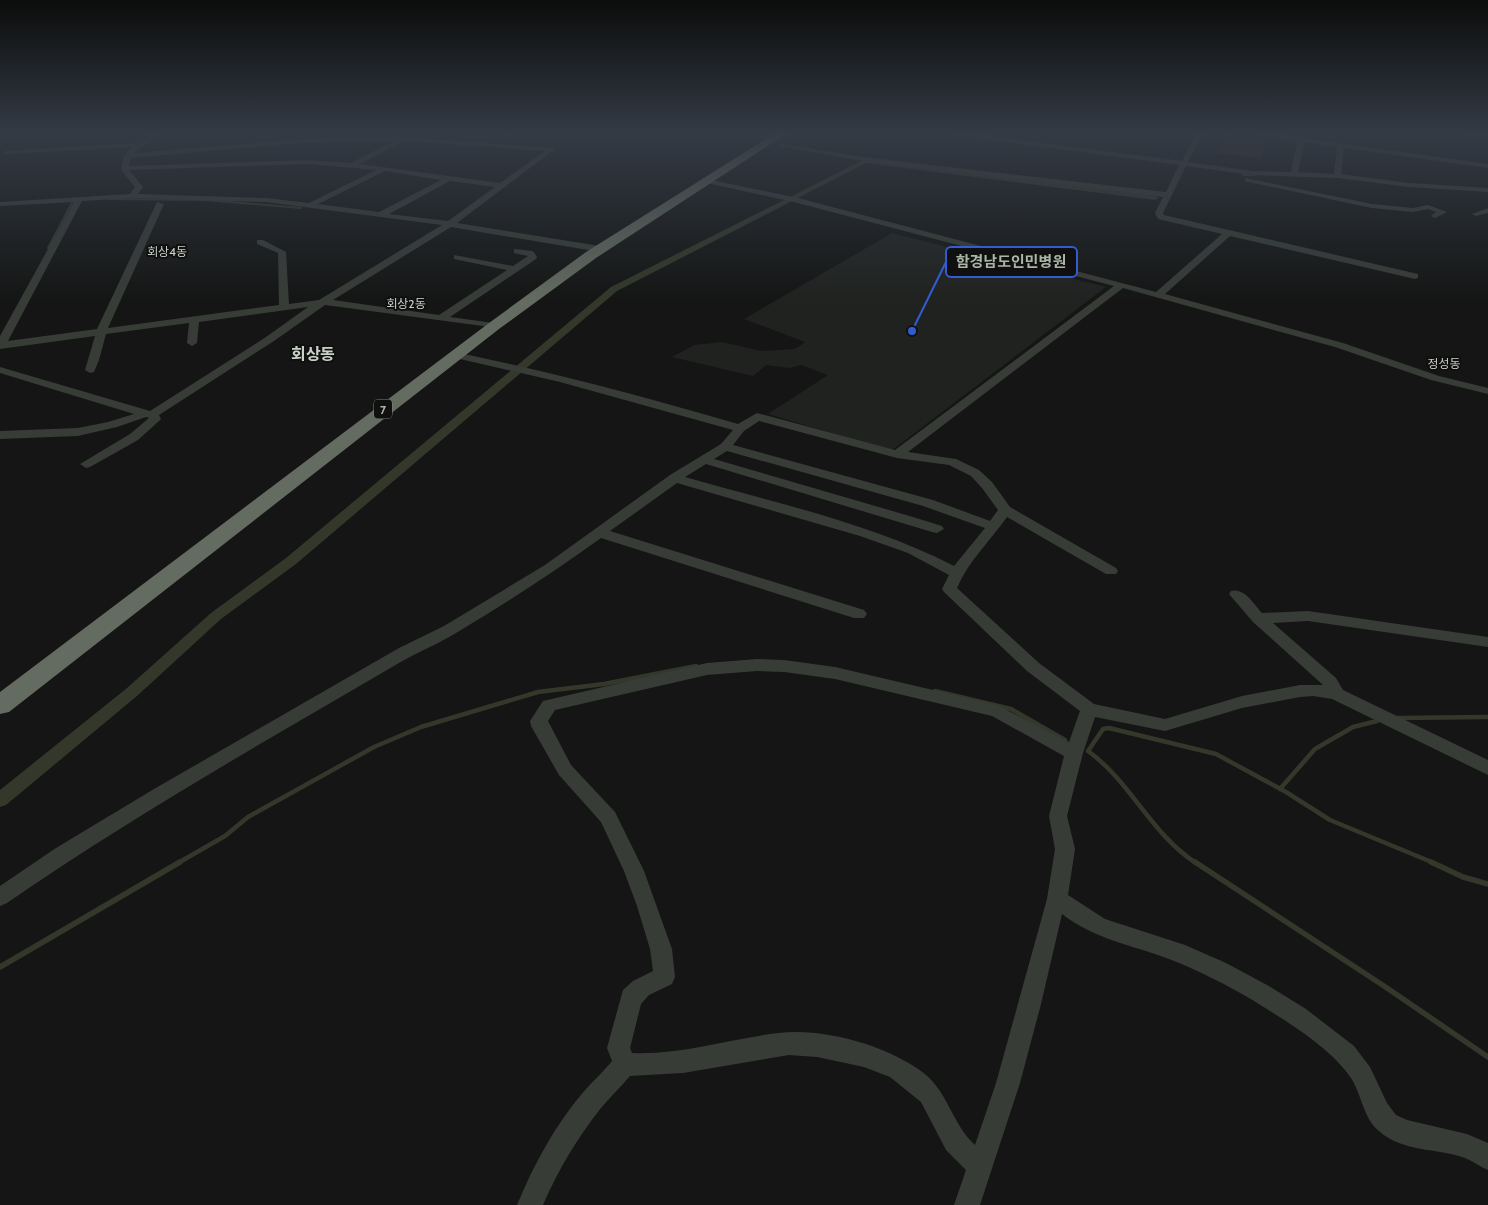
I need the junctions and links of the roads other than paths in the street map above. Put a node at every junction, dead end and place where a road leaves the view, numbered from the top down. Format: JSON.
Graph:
{"nodes":[{"id":1,"x":137,"y":190,"type":"edge"},
{"id":2,"x":342,"y":190,"type":"edge"},
{"id":3,"x":427,"y":190,"type":"edge"},
{"id":4,"x":497,"y":190,"type":"edge"},
{"id":5,"x":689,"y":190,"type":"edge"},
{"id":6,"x":749,"y":190,"type":"edge"},
{"id":7,"x":1129,"y":190,"type":"edge"},
{"id":8,"x":1171,"y":190,"type":"edge"},
{"id":9,"x":1297,"y":190,"type":"edge"},
{"id":10,"x":1169,"y":195,"type":"junction"},
{"id":11,"x":132,"y":196,"type":"junction"},
{"id":12,"x":79,"y":199,"type":"junction"},
{"id":13,"x":0,"y":204,"type":"edge"},
{"id":14,"x":160,"y":204,"type":"dead end"},
{"id":15,"x":311,"y":206,"type":"junction"},
{"id":16,"x":1488,"y":210,"type":"edge"},
{"id":17,"x":1476,"y":214,"type":"dead end"},
{"id":18,"x":380,"y":215,"type":"junction"},
{"id":19,"x":1435,"y":216,"type":"dead end"},
{"id":20,"x":450,"y":224,"type":"junction"},
{"id":21,"x":1228,"y":233,"type":"junction"},
{"id":22,"x":260,"y":242,"type":"dead end"},
{"id":23,"x":600,"y":248,"type":"junction"},
{"id":24,"x":517,"y":251,"type":"dead end"},
{"id":25,"x":457,"y":257,"type":"dead end"},
{"id":26,"x":513,"y":269,"type":"junction"},
{"id":27,"x":1416,"y":276,"type":"dead end"},
{"id":28,"x":1121,"y":285,"type":"junction"},
{"id":29,"x":1158,"y":295,"type":"junction"},
{"id":30,"x":326,"y":302,"type":"junction"},
{"id":31,"x":284,"y":307,"type":"junction"},
{"id":32,"x":442,"y":318,"type":"junction"},
{"id":33,"x":194,"y":319,"type":"junction"},
{"id":34,"x":494,"y":326,"type":"junction"},
{"id":35,"x":102,"y":331,"type":"junction"},
{"id":36,"x":192,"y":343,"type":"dead end"},
{"id":37,"x":0,"y":345,"type":"edge"},
{"id":38,"x":455,"y":355,"type":"junction"},
{"id":39,"x":0,"y":370,"type":"edge"},
{"id":40,"x":90,"y":370,"type":"dead end"},
{"id":41,"x":1488,"y":390,"type":"edge"},
{"id":42,"x":149,"y":414,"type":"junction"},
{"id":43,"x":740,"y":428,"type":"junction"},
{"id":44,"x":0,"y":435,"type":"edge"},
{"id":45,"x":726,"y":447,"type":"junction"},
{"id":46,"x":897,"y":454,"type":"junction"},
{"id":47,"x":704,"y":460,"type":"junction"},
{"id":48,"x":86,"y":464,"type":"dead end"},
{"id":49,"x":675,"y":478,"type":"junction"},
{"id":50,"x":1005,"y":510,"type":"junction"},
{"id":51,"x":994,"y":527,"type":"junction"},
{"id":52,"x":937,"y":529,"type":"dead end"},
{"id":53,"x":601,"y":533,"type":"junction"},
{"id":54,"x":1112,"y":571,"type":"dead end"},
{"id":55,"x":955,"y":572,"type":"junction"},
{"id":56,"x":1236,"y":594,"type":"dead end"},
{"id":57,"x":859,"y":614,"type":"dead end"},
{"id":58,"x":1258,"y":618,"type":"junction"},
{"id":59,"x":1488,"y":642,"type":"edge"},
{"id":60,"x":1335,"y":693,"type":"junction"},
{"id":61,"x":0,"y":705,"type":"edge"},
{"id":62,"x":1089,"y":709,"type":"junction"},
{"id":63,"x":1074,"y":753,"type":"junction"},
{"id":64,"x":1488,"y":768,"type":"edge"},
{"id":65,"x":0,"y":897,"type":"edge"},
{"id":66,"x":1057,"y":899,"type":"junction"},
{"id":67,"x":625,"y":1064,"type":"junction"},
{"id":68,"x":1488,"y":1158,"type":"edge"},
{"id":69,"x":980,"y":1164,"type":"junction"},
{"id":70,"x":530,"y":1205,"type":"edge"},
{"id":71,"x":967,"y":1205,"type":"edge"}],
"edges":[{"from":1,"to":11,"type":"street"},
{"from":2,"to":15,"type":"street"},
{"from":3,"to":18,"type":"street"},
{"from":4,"to":20,"type":"street"},
{"from":5,"to":23,"type":"highway","number":"7"},
{"from":6,"to":28,"type":"street"},
{"from":7,"to":10,"type":"street"},
{"from":8,"to":10,"type":"street"},
{"from":9,"to":19,"type":"street"},
{"from":10,"to":21,"type":"street"},
{"from":11,"to":12,"type":"street"},
{"from":11,"to":15,"type":"street"},
{"from":12,"to":13,"type":"street"},
{"from":12,"to":37,"type":"street"},
{"from":14,"to":35,"type":"street"},
{"from":15,"to":18,"type":"street"},
{"from":16,"to":17,"type":"street"},
{"from":18,"to":20,"type":"street"},
{"from":20,"to":23,"type":"street"},
{"from":20,"to":30,"type":"street"},
{"from":21,"to":27,"type":"street"},
{"from":21,"to":29,"type":"street"},
{"from":22,"to":31,"type":"street"},
{"from":23,"to":34,"type":"highway","number":"7"},
{"from":24,"to":26,"type":"street"},
{"from":25,"to":26,"type":"street"},
{"from":26,"to":32,"type":"street"},
{"from":28,"to":29,"type":"street"},
{"from":28,"to":46,"type":"street"},
{"from":29,"to":41,"type":"street"},
{"from":30,"to":31,"type":"street"},
{"from":30,"to":32,"type":"street"},
{"from":30,"to":42,"type":"street"},
{"from":31,"to":33,"type":"street"},
{"from":32,"to":34,"type":"street"},
{"from":33,"to":35,"type":"street"},
{"from":33,"to":36,"type":"street"},
{"from":34,"to":38,"type":"highway","number":"7"},
{"from":35,"to":37,"type":"street"},
{"from":35,"to":40,"type":"street"},
{"from":38,"to":43,"type":"street"},
{"from":38,"to":61,"type":"highway","number":"7"},
{"from":39,"to":42,"type":"street"},
{"from":42,"to":44,"type":"street"},
{"from":42,"to":48,"type":"street"},
{"from":43,"to":45,"type":"street"},
{"from":43,"to":46,"type":"street"},
{"from":45,"to":47,"type":"street"},
{"from":45,"to":51,"type":"street"},
{"from":46,"to":50,"type":"street"},
{"from":47,"to":49,"type":"street"},
{"from":47,"to":52,"type":"street"},
{"from":49,"to":53,"type":"street"},
{"from":49,"to":55,"type":"street"},
{"from":50,"to":51,"type":"street"},
{"from":50,"to":54,"type":"street"},
{"from":51,"to":55,"type":"street"},
{"from":53,"to":57,"type":"street"},
{"from":53,"to":65,"type":"street"},
{"from":55,"to":62,"type":"street"},
{"from":56,"to":58,"type":"street"},
{"from":58,"to":59,"type":"street"},
{"from":58,"to":60,"type":"street"},
{"from":60,"to":62,"type":"street"},
{"from":60,"to":64,"type":"street"},
{"from":62,"to":63,"type":"street"},
{"from":63,"to":66,"type":"street"},
{"from":63,"to":67,"type":"street"},
{"from":66,"to":68,"type":"street"},
{"from":66,"to":69,"type":"street"},
{"from":67,"to":69,"type":"street"},
{"from":67,"to":70,"type":"street"},
{"from":69,"to":71,"type":"street"}]}
